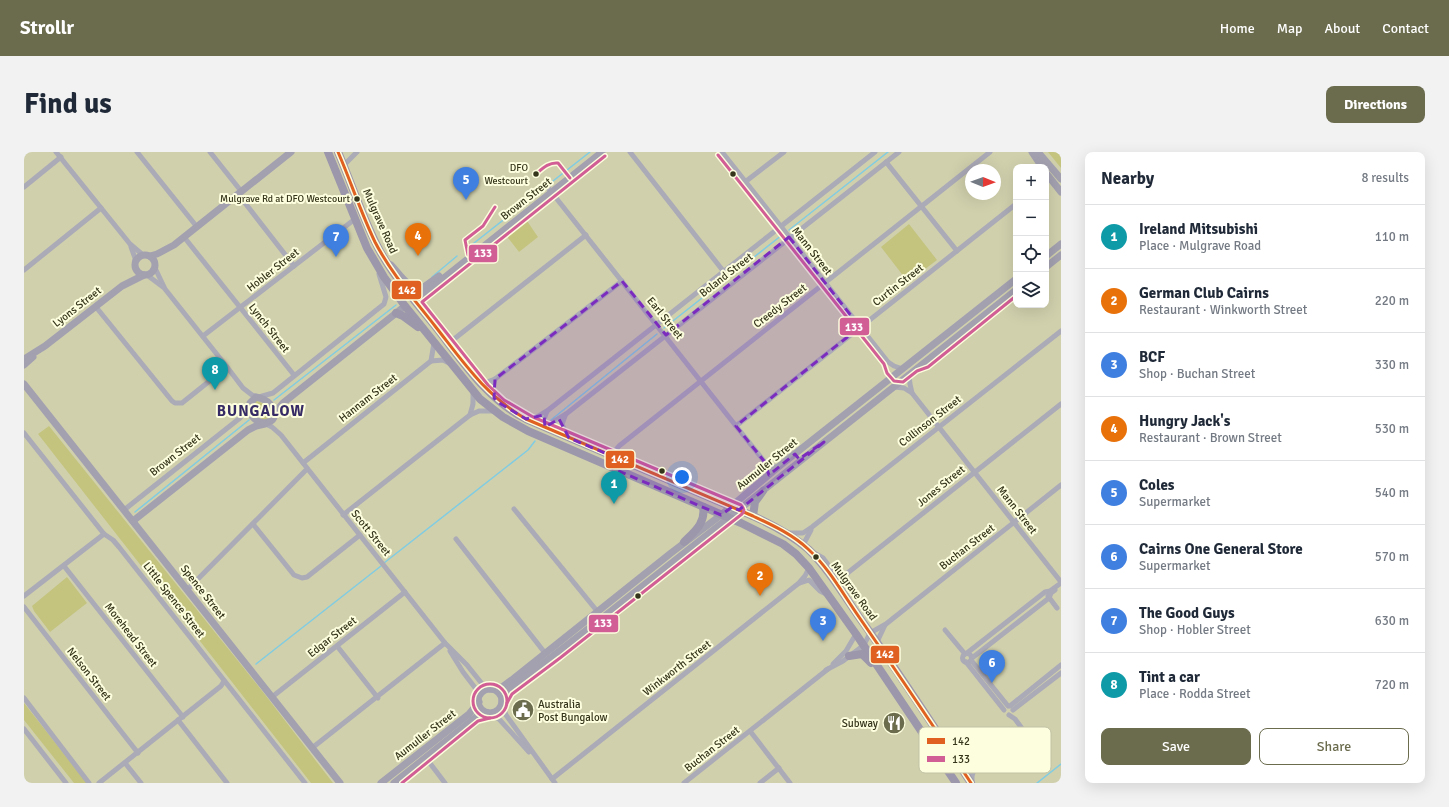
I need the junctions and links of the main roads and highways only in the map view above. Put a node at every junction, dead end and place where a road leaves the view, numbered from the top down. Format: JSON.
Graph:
{"nodes":[{"id":1,"x":328,"y":152,"type":"edge"},
{"id":2,"x":338,"y":152,"type":"edge"},
{"id":3,"x":413,"y":298,"type":"junction"},
{"id":4,"x":405,"y":306,"type":"junction"},
{"id":5,"x":396,"y":313,"type":"road end"},
{"id":6,"x":428,"y":334,"type":"junction"},
{"id":7,"x":763,"y":491,"type":"road end"},
{"id":8,"x":703,"y":507,"type":"junction"},
{"id":9,"x":754,"y":516,"type":"junction"},
{"id":10,"x":684,"y":542,"type":"road end"},
{"id":11,"x":849,"y":656,"type":"road end"},
{"id":12,"x":889,"y":682,"type":"junction"},
{"id":13,"x":919,"y":727,"type":"edge"},
{"id":14,"x":934,"y":727,"type":"edge"},
{"id":15,"x":949,"y":773,"type":"edge"},
{"id":16,"x":965,"y":773,"type":"edge"},
{"id":17,"x":956,"y":783,"type":"edge"},
{"id":18,"x":972,"y":783,"type":"edge"}],
"edges":[{"from":1,"to":4,"type":"main road","name":"Mulgrave Road"},
{"from":2,"to":3,"type":"main road","name":"Mulgrave Road"},
{"from":3,"to":4,"type":"main road","name":"Brown Street"},
{"from":3,"to":9,"type":"main road","name":"Mulgrave Road"},
{"from":4,"to":6,"type":"main road","name":"Mulgrave Road"},
{"from":5,"to":6,"type":"main road"},
{"from":6,"to":8,"type":"main road","name":"Mulgrave Road"},
{"from":7,"to":9,"type":"main road"},
{"from":8,"to":10,"type":"main road"},
{"from":8,"to":12,"type":"main road","name":"Mulgrave Road"},
{"from":9,"to":14,"type":"main road","name":"Mulgrave Road"},
{"from":11,"to":12,"type":"main road"},
{"from":12,"to":13,"type":"main road","name":"Mulgrave Road"},
{"from":15,"to":17,"type":"main road","name":"Mulgrave Road"},
{"from":16,"to":18,"type":"main road","name":"Mulgrave Road"}]}
